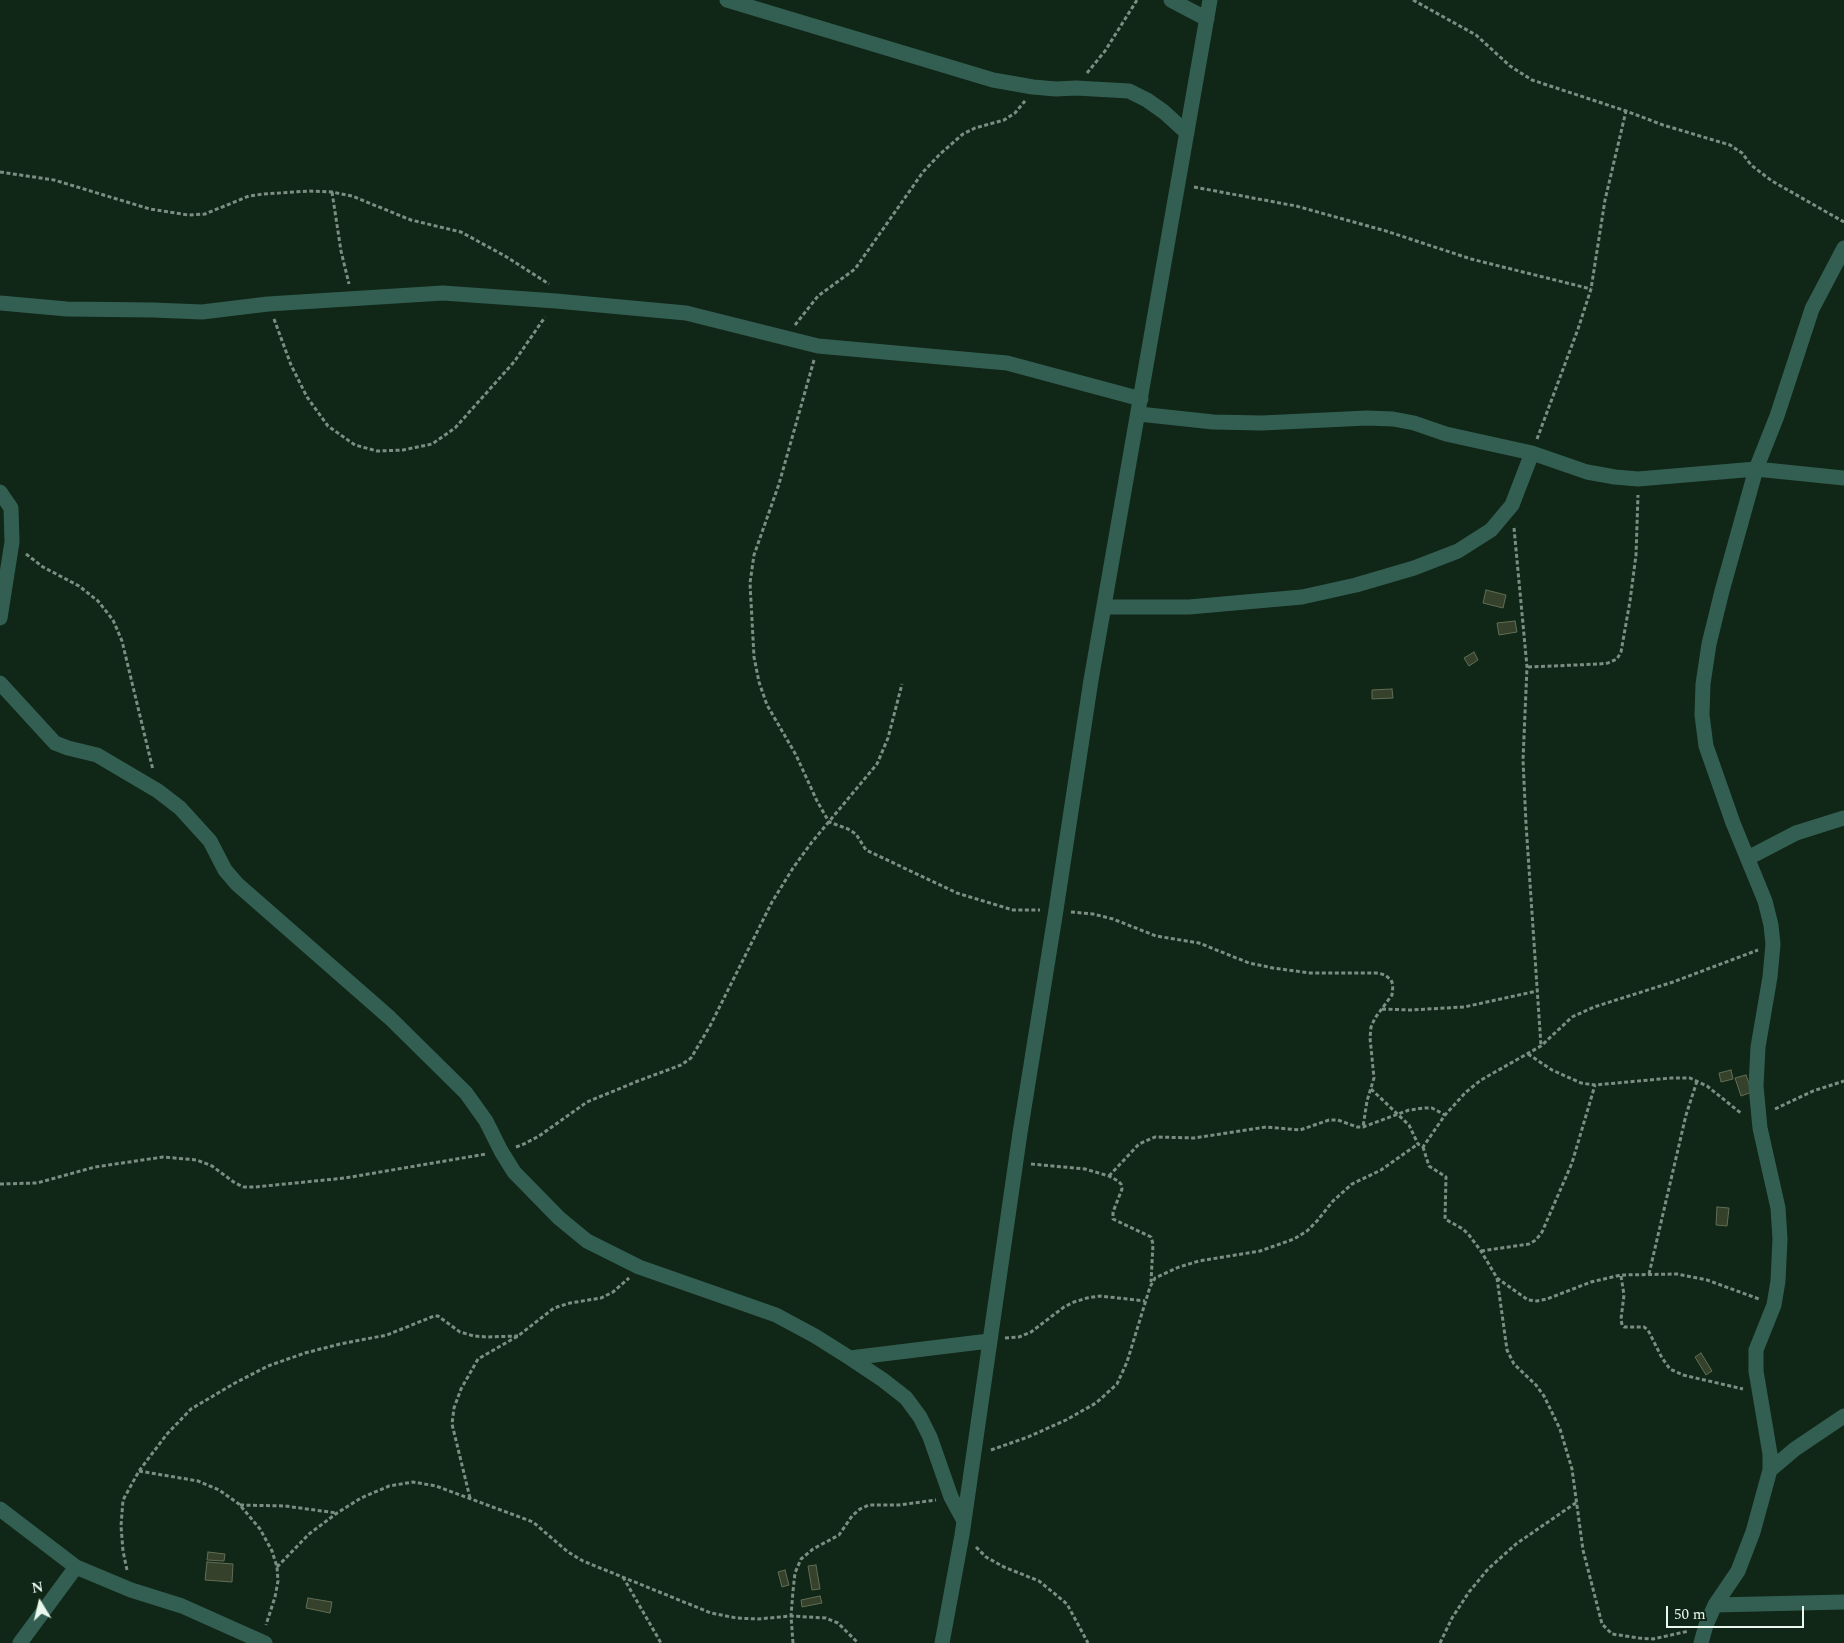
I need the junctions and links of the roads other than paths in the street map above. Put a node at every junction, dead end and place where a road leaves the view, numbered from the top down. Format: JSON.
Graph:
{"nodes":[{"id":1,"x":727,"y":0,"type":"edge"},
{"id":2,"x":1171,"y":0,"type":"edge"},
{"id":3,"x":1210,"y":0,"type":"edge"},
{"id":4,"x":1207,"y":19,"type":"junction"},
{"id":5,"x":1187,"y":133,"type":"junction"},
{"id":6,"x":1844,"y":248,"type":"edge"},
{"id":7,"x":0,"y":303,"type":"edge"},
{"id":8,"x":1140,"y":407,"type":"junction"},
{"id":9,"x":1532,"y":453,"type":"junction"},
{"id":10,"x":1756,"y":469,"type":"junction"},
{"id":11,"x":1844,"y":478,"type":"edge"},
{"id":12,"x":0,"y":492,"type":"edge"},
{"id":13,"x":1104,"y":607,"type":"junction"},
{"id":14,"x":0,"y":618,"type":"edge"},
{"id":15,"x":0,"y":683,"type":"edge"},
{"id":16,"x":1844,"y":818,"type":"edge"},
{"id":17,"x":1748,"y":858,"type":"junction"},
{"id":18,"x":990,"y":1338,"type":"junction"},
{"id":19,"x":850,"y":1358,"type":"junction"},
{"id":20,"x":1844,"y":1416,"type":"edge"},
{"id":21,"x":1770,"y":1470,"type":"junction"},
{"id":22,"x":0,"y":1509,"type":"edge"},
{"id":23,"x":963,"y":1528,"type":"junction"},
{"id":24,"x":76,"y":1567,"type":"junction"},
{"id":25,"x":1844,"y":1602,"type":"edge"},
{"id":26,"x":1715,"y":1605,"type":"junction"},
{"id":27,"x":262,"y":1642,"type":"edge"},
{"id":28,"x":20,"y":1643,"type":"edge"},
{"id":29,"x":942,"y":1643,"type":"edge"},
{"id":30,"x":1701,"y":1643,"type":"edge"}],
"edges":[{"from":1,"to":5,"type":"street"},
{"from":2,"to":4,"type":"street"},
{"from":3,"to":4,"type":"street"},
{"from":4,"to":5,"type":"street"},
{"from":5,"to":8,"type":"street"},
{"from":6,"to":10,"type":"street"},
{"from":7,"to":8,"type":"street"},
{"from":8,"to":9,"type":"street"},
{"from":8,"to":13,"type":"street"},
{"from":9,"to":10,"type":"street"},
{"from":9,"to":13,"type":"street"},
{"from":10,"to":11,"type":"street"},
{"from":10,"to":17,"type":"street"},
{"from":12,"to":14,"type":"street"},
{"from":13,"to":18,"type":"street"},
{"from":15,"to":19,"type":"street"},
{"from":16,"to":17,"type":"street"},
{"from":17,"to":21,"type":"street"},
{"from":18,"to":19,"type":"street"},
{"from":18,"to":23,"type":"street"},
{"from":19,"to":23,"type":"street"},
{"from":20,"to":21,"type":"street"},
{"from":21,"to":26,"type":"street"},
{"from":22,"to":24,"type":"street"},
{"from":23,"to":29,"type":"street"},
{"from":24,"to":27,"type":"street"},
{"from":24,"to":28,"type":"street"},
{"from":25,"to":26,"type":"street"},
{"from":26,"to":30,"type":"street"}]}
